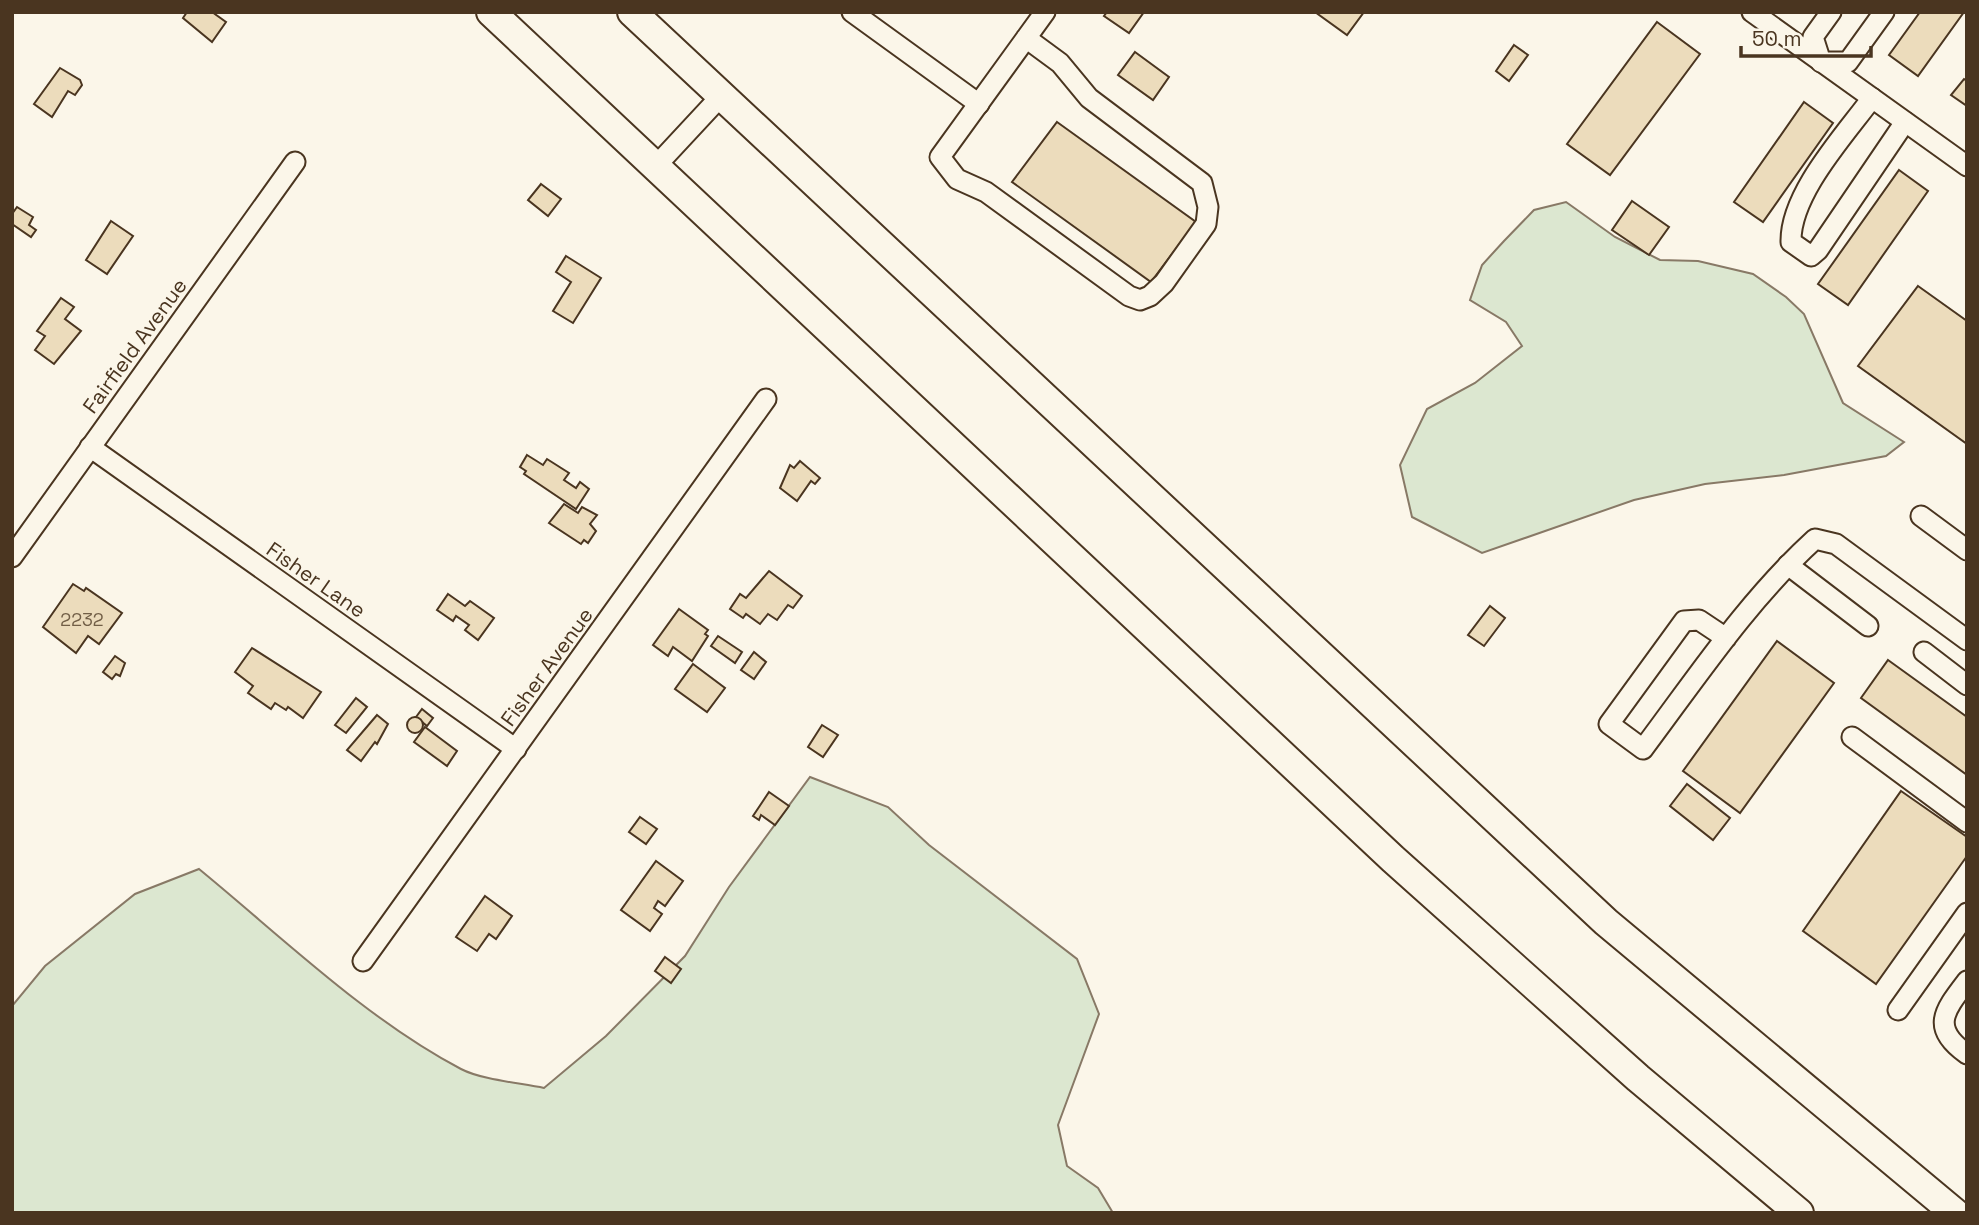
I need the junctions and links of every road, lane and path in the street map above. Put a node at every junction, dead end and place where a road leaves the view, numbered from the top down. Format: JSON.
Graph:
{"nodes":[{"id":1,"x":491,"y":12,"type":"edge"},
{"id":2,"x":632,"y":12,"type":"edge"},
{"id":3,"x":852,"y":12,"type":"edge"},
{"id":4,"x":1045,"y":12,"type":"edge"},
{"id":5,"x":1752,"y":12,"type":"edge"},
{"id":6,"x":1831,"y":12,"type":"edge"},
{"id":7,"x":1884,"y":12,"type":"edge"},
{"id":8,"x":1026,"y":38,"type":"junction"},
{"id":9,"x":1821,"y":62,"type":"junction"},
{"id":10,"x":721,"y":96,"type":"junction"},
{"id":11,"x":1872,"y":98,"type":"junction"},
{"id":12,"x":979,"y":104,"type":"junction"},
{"id":13,"x":1905,"y":122,"type":"junction"},
{"id":14,"x":295,"y":162,"type":"dead end"},
{"id":15,"x":1967,"y":166,"type":"edge"},
{"id":16,"x":655,"y":167,"type":"junction"},
{"id":17,"x":766,"y":399,"type":"dead end"},
{"id":18,"x":90,"y":447,"type":"junction"},
{"id":19,"x":1921,"y":516,"type":"dead end"},
{"id":20,"x":1967,"y":550,"type":"edge"},
{"id":21,"x":12,"y":557,"type":"edge"},
{"id":22,"x":1788,"y":565,"type":"junction"},
{"id":23,"x":1868,"y":626,"type":"dead end"},
{"id":24,"x":1727,"y":638,"type":"junction"},
{"id":25,"x":1967,"y":640,"type":"edge"},
{"id":26,"x":1924,"y":652,"type":"dead end"},
{"id":27,"x":1967,"y":685,"type":"edge"},
{"id":28,"x":1852,"y":737,"type":"dead end"},
{"id":29,"x":516,"y":749,"type":"junction"},
{"id":30,"x":1967,"y":822,"type":"edge"},
{"id":31,"x":1967,"y":913,"type":"edge"},
{"id":32,"x":363,"y":961,"type":"dead end"},
{"id":33,"x":1967,"y":981,"type":"edge"},
{"id":34,"x":1898,"y":1010,"type":"dead end"},
{"id":35,"x":1967,"y":1054,"type":"edge"},
{"id":36,"x":1799,"y":1213,"type":"edge"},
{"id":37,"x":1955,"y":1213,"type":"edge"}],
"edges":[{"from":1,"to":16,"type":"highway"},
{"from":2,"to":10,"type":"highway"},
{"from":3,"to":12,"type":"street"},
{"from":4,"to":8,"type":"street"},
{"from":5,"to":9,"type":"street"},
{"from":6,"to":9,"type":"street"},
{"from":7,"to":9,"type":"street"},
{"from":8,"to":12,"type":"street"},
{"from":8,"to":12,"type":"street"},
{"from":9,"to":11,"type":"street"},
{"from":10,"to":16,"type":"street"},
{"from":10,"to":37,"type":"highway"},
{"from":11,"to":13,"type":"street"},
{"from":11,"to":13,"type":"street"},
{"from":13,"to":15,"type":"street"},
{"from":14,"to":18,"type":"street","name":"Fairfield Avenue"},
{"from":16,"to":36,"type":"highway"},
{"from":17,"to":29,"type":"street","name":"Fisher Avenue"},
{"from":18,"to":21,"type":"street","name":"Fairfield Avenue"},
{"from":18,"to":29,"type":"street","name":"Fisher Lane"},
{"from":19,"to":20,"type":"street"},
{"from":22,"to":23,"type":"street"},
{"from":22,"to":24,"type":"street"},
{"from":22,"to":25,"type":"street"},
{"from":24,"to":24,"type":"street"},
{"from":26,"to":27,"type":"street"},
{"from":28,"to":30,"type":"street"},
{"from":29,"to":32,"type":"street","name":"Fisher Avenue"},
{"from":31,"to":34,"type":"street"},
{"from":33,"to":35,"type":"street"}]}
